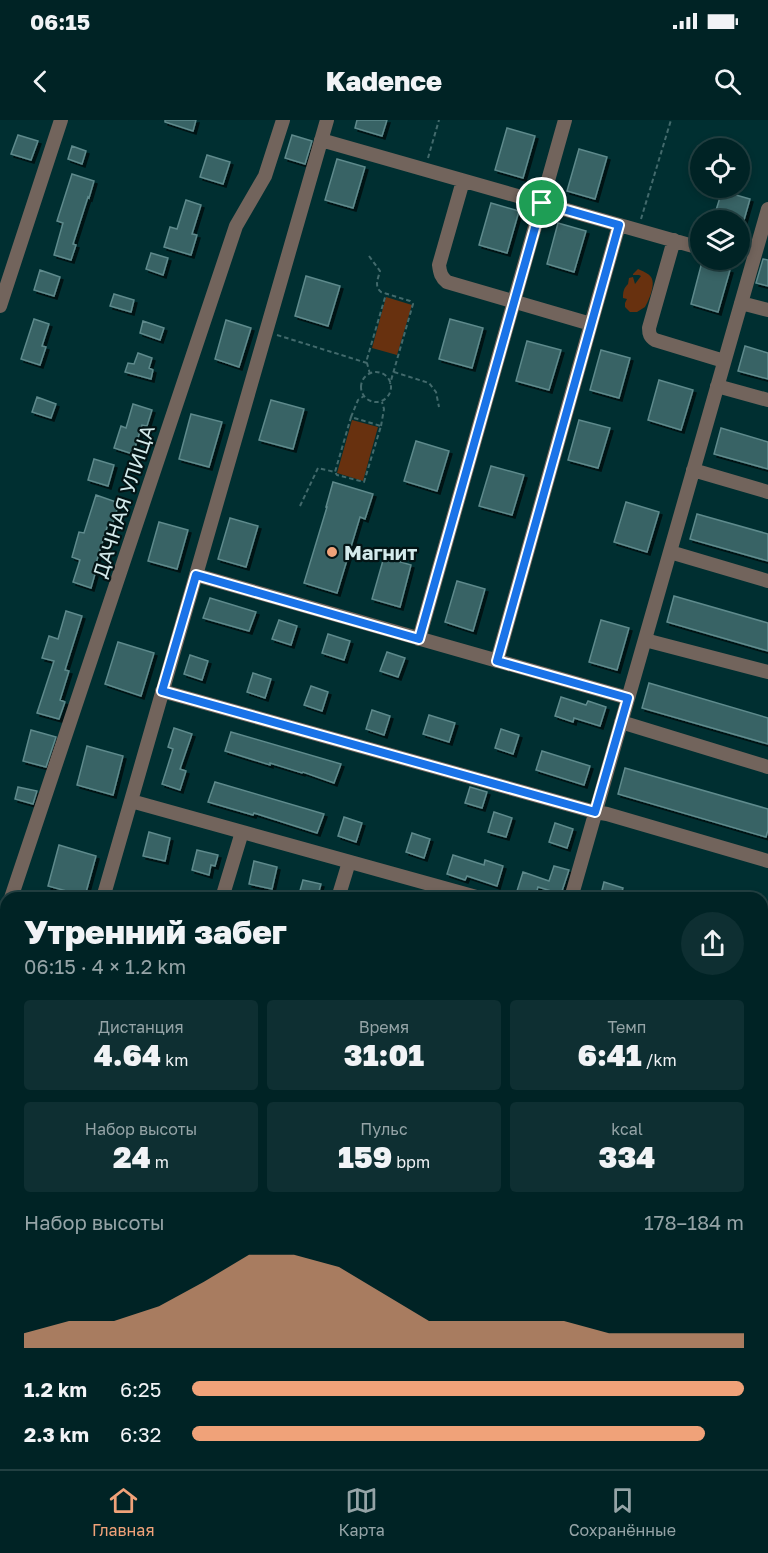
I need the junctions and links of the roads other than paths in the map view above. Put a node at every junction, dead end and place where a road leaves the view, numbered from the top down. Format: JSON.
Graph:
{"nodes":[{"id":1,"x":61,"y":120,"type":"edge"},
{"id":2,"x":283,"y":120,"type":"edge"},
{"id":3,"x":327,"y":120,"type":"edge"},
{"id":4,"x":565,"y":120,"type":"edge"},
{"id":5,"x":321,"y":140,"type":"junction"},
{"id":6,"x":463,"y":180,"type":"junction"},
{"id":7,"x":542,"y":203,"type":"junction"},
{"id":8,"x":768,"y":209,"type":"edge"},
{"id":9,"x":619,"y":225,"type":"junction"},
{"id":10,"x":674,"y":240,"type":"junction"},
{"id":11,"x":690,"y":245,"type":"edge"},
{"id":12,"x":750,"y":252,"type":"edge"},
{"id":13,"x":745,"y":270,"type":"edge"},
{"id":14,"x":514,"y":301,"type":"junction"},
{"id":15,"x":741,"y":303,"type":"junction"},
{"id":16,"x":0,"y":306,"type":"edge"},
{"id":17,"x":768,"y":310,"type":"edge"},
{"id":18,"x":591,"y":324,"type":"junction"},
{"id":19,"x":724,"y":362,"type":"junction"},
{"id":20,"x":717,"y":386,"type":"junction"},
{"id":21,"x":768,"y":399,"type":"edge"},
{"id":22,"x":693,"y":471,"type":"junction"},
{"id":23,"x":768,"y":492,"type":"edge"},
{"id":24,"x":670,"y":552,"type":"junction"},
{"id":25,"x":196,"y":575,"type":"junction"},
{"id":26,"x":768,"y":581,"type":"edge"},
{"id":27,"x":419,"y":639,"type":"junction"},
{"id":28,"x":645,"y":640,"type":"junction"},
{"id":29,"x":497,"y":661,"type":"junction"},
{"id":30,"x":768,"y":672,"type":"edge"},
{"id":31,"x":162,"y":691,"type":"junction"},
{"id":32,"x":628,"y":698,"type":"junction"},
{"id":33,"x":621,"y":722,"type":"junction"},
{"id":34,"x":768,"y":767,"type":"edge"},
{"id":35,"x":131,"y":801,"type":"junction"},
{"id":36,"x":595,"y":812,"type":"junction"},
{"id":37,"x":242,"y":832,"type":"junction"},
{"id":38,"x":768,"y":861,"type":"edge"},
{"id":39,"x":349,"y":862,"type":"junction"},
{"id":40,"x":13,"y":892,"type":"edge"},
{"id":41,"x":105,"y":892,"type":"edge"},
{"id":42,"x":224,"y":892,"type":"edge"},
{"id":43,"x":340,"y":892,"type":"edge"},
{"id":44,"x":442,"y":892,"type":"edge"},
{"id":45,"x":573,"y":892,"type":"edge"}],
"edges":[{"from":1,"to":16,"type":"street"},
{"from":2,"to":40,"type":"street","name":"ДАЧНАЯ УЛИЦА"},
{"from":3,"to":5,"type":"street"},
{"from":4,"to":7,"type":"street"},
{"from":5,"to":6,"type":"street"},
{"from":5,"to":25,"type":"street"},
{"from":6,"to":7,"type":"street"},
{"from":6,"to":14,"type":"street"},
{"from":7,"to":9,"type":"street"},
{"from":7,"to":14,"type":"street"},
{"from":8,"to":12,"type":"street"},
{"from":9,"to":10,"type":"street"},
{"from":9,"to":18,"type":"street"},
{"from":10,"to":11,"type":"street"},
{"from":10,"to":19,"type":"street"},
{"from":13,"to":15,"type":"street"},
{"from":14,"to":18,"type":"street"},
{"from":14,"to":27,"type":"street"},
{"from":15,"to":17,"type":"street"},
{"from":15,"to":19,"type":"street"},
{"from":18,"to":29,"type":"street"},
{"from":19,"to":20,"type":"street"},
{"from":20,"to":21,"type":"street"},
{"from":20,"to":22,"type":"street"},
{"from":22,"to":23,"type":"street"},
{"from":22,"to":24,"type":"street"},
{"from":24,"to":26,"type":"street"},
{"from":24,"to":28,"type":"street"},
{"from":25,"to":27,"type":"street"},
{"from":25,"to":31,"type":"street"},
{"from":27,"to":29,"type":"street"},
{"from":28,"to":30,"type":"street"},
{"from":28,"to":32,"type":"street"},
{"from":29,"to":32,"type":"street"},
{"from":31,"to":35,"type":"street"},
{"from":31,"to":36,"type":"street"},
{"from":32,"to":33,"type":"street"},
{"from":33,"to":34,"type":"street"},
{"from":33,"to":36,"type":"street"},
{"from":35,"to":37,"type":"street"},
{"from":35,"to":41,"type":"street"},
{"from":36,"to":38,"type":"street"},
{"from":36,"to":45,"type":"street"},
{"from":37,"to":39,"type":"street"},
{"from":37,"to":42,"type":"street"},
{"from":39,"to":43,"type":"street"},
{"from":39,"to":44,"type":"street"}]}
